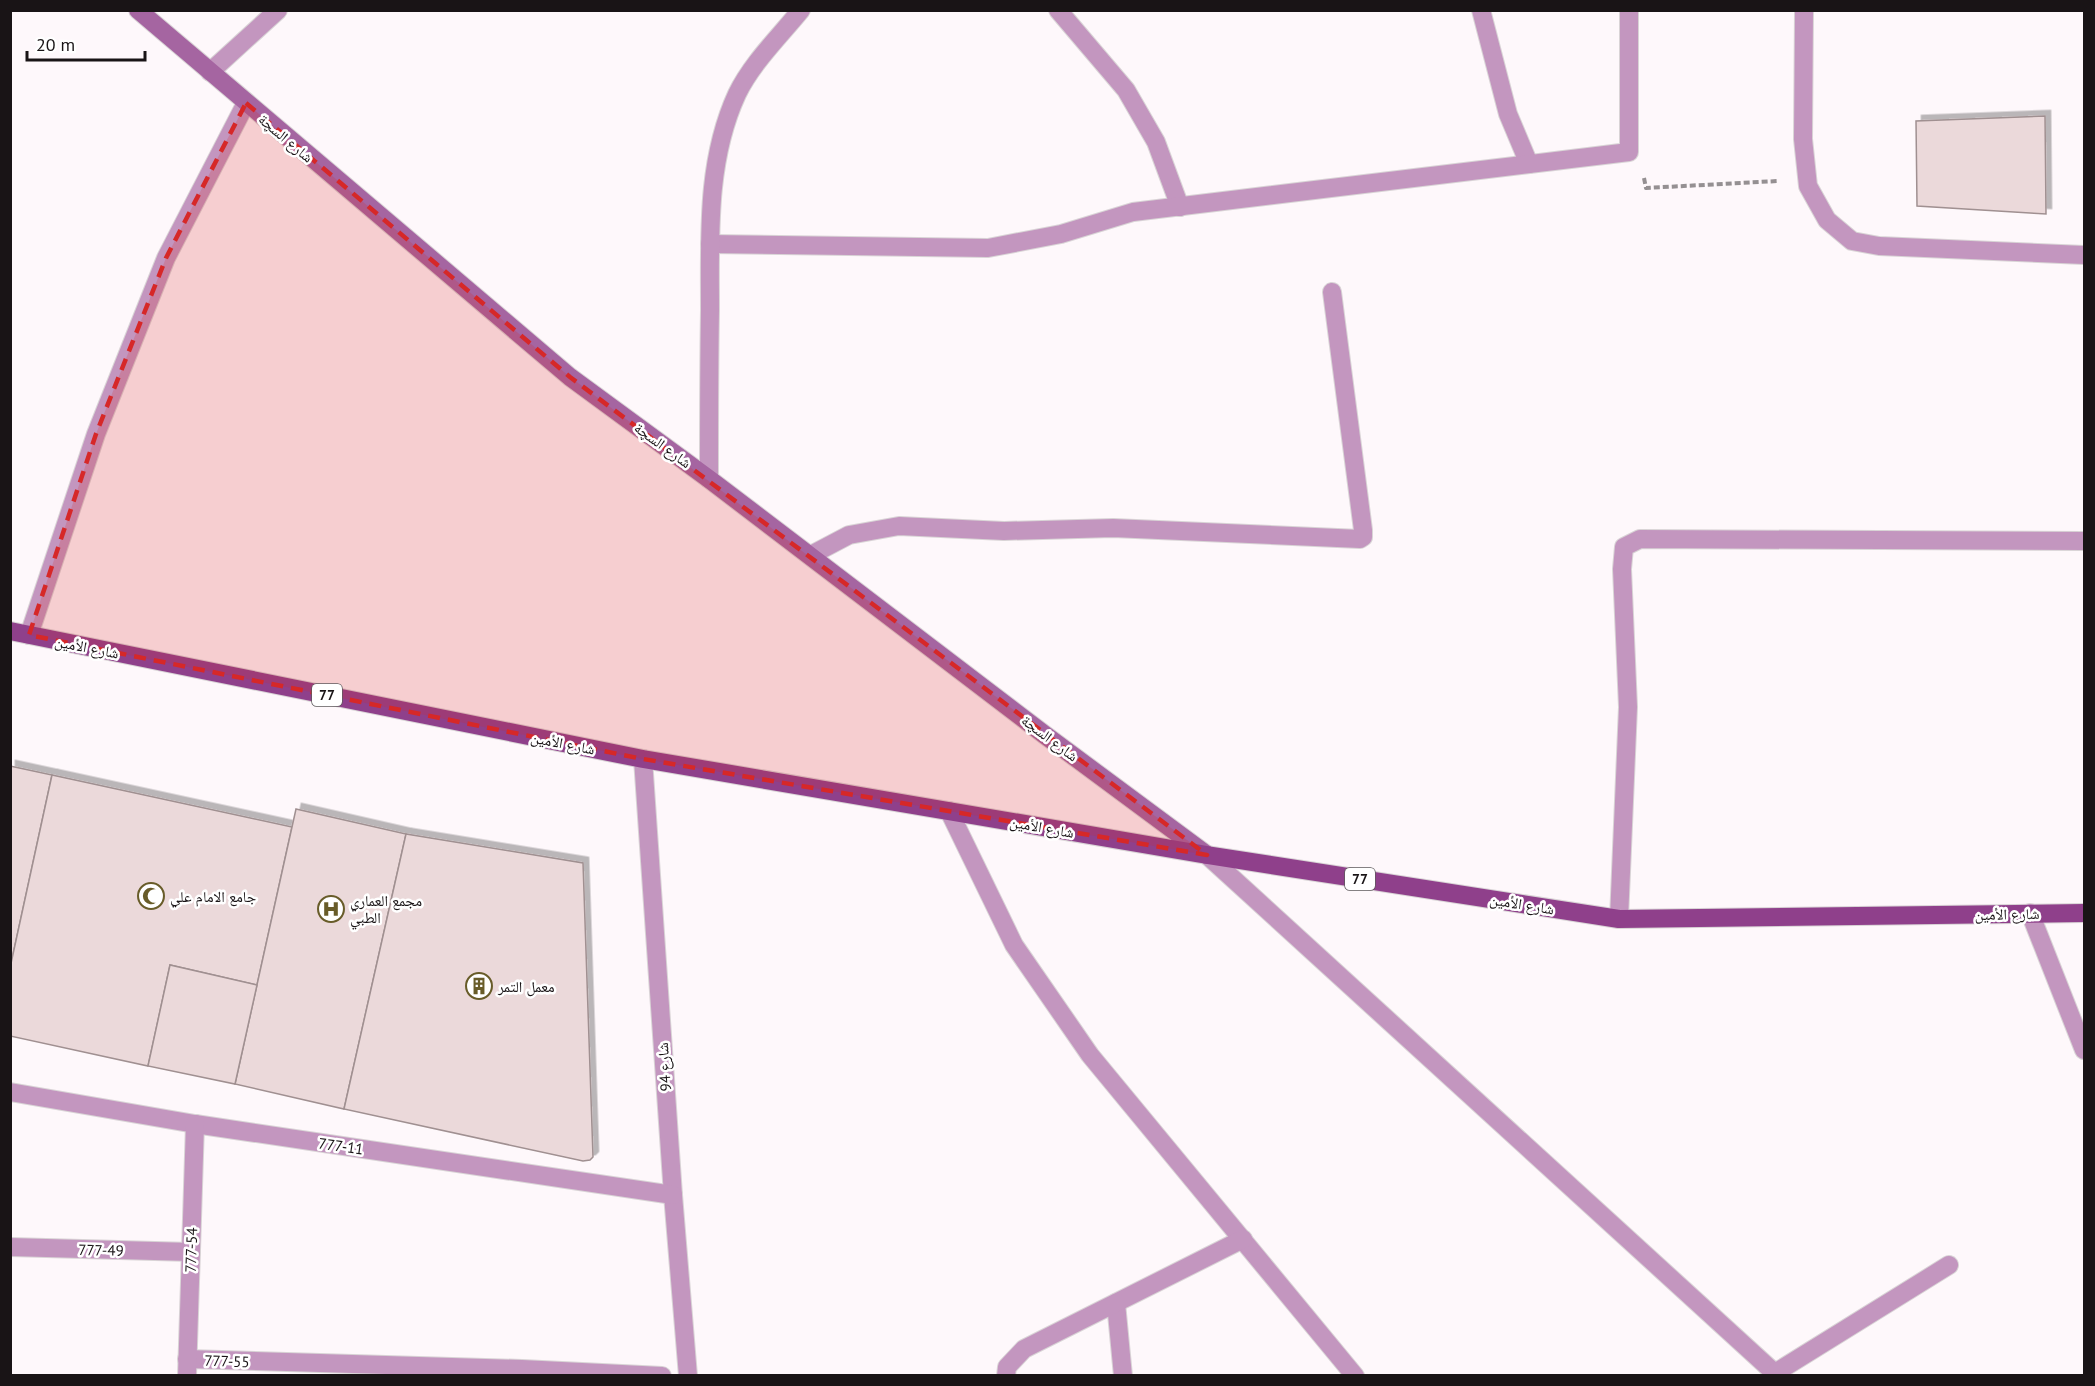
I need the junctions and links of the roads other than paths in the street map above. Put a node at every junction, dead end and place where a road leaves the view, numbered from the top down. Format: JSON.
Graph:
{"nodes":[{"id":1,"x":138,"y":10,"type":"edge"},
{"id":2,"x":278,"y":10,"type":"edge"},
{"id":3,"x":801,"y":10,"type":"edge"},
{"id":4,"x":1058,"y":10,"type":"edge"},
{"id":5,"x":1481,"y":10,"type":"edge"},
{"id":6,"x":1629,"y":10,"type":"edge"},
{"id":7,"x":1804,"y":10,"type":"edge"},
{"id":8,"x":210,"y":72,"type":"junction"},
{"id":9,"x":246,"y":103,"type":"junction"},
{"id":10,"x":1529,"y":164,"type":"junction"},
{"id":11,"x":1180,"y":207,"type":"junction"},
{"id":12,"x":710,"y":244,"type":"junction"},
{"id":13,"x":2085,"y":255,"type":"edge"},
{"id":14,"x":1332,"y":292,"type":"dead end"},
{"id":15,"x":709,"y":479,"type":"junction"},
{"id":16,"x":2085,"y":541,"type":"edge"},
{"id":17,"x":811,"y":555,"type":"junction"},
{"id":18,"x":10,"y":631,"type":"edge"},
{"id":19,"x":29,"y":635,"type":"junction"},
{"id":20,"x":643,"y":759,"type":"junction"},
{"id":21,"x":949,"y":812,"type":"junction"},
{"id":22,"x":1207,"y":855,"type":"junction"},
{"id":23,"x":2085,"y":913,"type":"edge"},
{"id":24,"x":2030,"y":914,"type":"junction"},
{"id":25,"x":1619,"y":919,"type":"junction"},
{"id":26,"x":2085,"y":1050,"type":"edge"},
{"id":27,"x":10,"y":1092,"type":"edge"},
{"id":28,"x":195,"y":1124,"type":"junction"},
{"id":29,"x":673,"y":1195,"type":"junction"},
{"id":30,"x":1243,"y":1239,"type":"junction"},
{"id":31,"x":10,"y":1248,"type":"edge"},
{"id":32,"x":191,"y":1252,"type":"junction"},
{"id":33,"x":1949,"y":1265,"type":"dead end"},
{"id":34,"x":1116,"y":1303,"type":"junction"},
{"id":35,"x":187,"y":1367,"type":"edge"},
{"id":36,"x":357,"y":1370,"type":"edge"},
{"id":37,"x":522,"y":1372,"type":"edge"},
{"id":38,"x":1777,"y":1374,"type":"edge"},
{"id":39,"x":662,"y":1376,"type":"edge"},
{"id":40,"x":688,"y":1376,"type":"edge"},
{"id":41,"x":1006,"y":1376,"type":"edge"},
{"id":42,"x":1123,"y":1376,"type":"edge"},
{"id":43,"x":1355,"y":1376,"type":"edge"}],
"edges":[{"from":1,"to":8,"type":"street","name":"شارع السچة"},
{"from":2,"to":8,"type":"street"},
{"from":3,"to":12,"type":"street"},
{"from":4,"to":11,"type":"street"},
{"from":5,"to":10,"type":"street"},
{"from":6,"to":10,"type":"street"},
{"from":7,"to":13,"type":"street"},
{"from":8,"to":9,"type":"street","name":"شارع السچة"},
{"from":9,"to":15,"type":"street","name":"شارع السچة"},
{"from":9,"to":19,"type":"street"},
{"from":10,"to":11,"type":"street"},
{"from":11,"to":12,"type":"street"},
{"from":12,"to":15,"type":"street"},
{"from":14,"to":17,"type":"street"},
{"from":15,"to":17,"type":"street","name":"شارع السچة"},
{"from":16,"to":25,"type":"street"},
{"from":17,"to":22,"type":"street","name":"شارع السچة"},
{"from":18,"to":19,"type":"main road","name":"شارع الأمين","number":"77"},
{"from":19,"to":20,"type":"main road","name":"شارع الأمين","number":"77"},
{"from":20,"to":21,"type":"main road","name":"شارع الأمين","number":"77"},
{"from":20,"to":29,"type":"street","name":"شارع 94"},
{"from":21,"to":22,"type":"main road","name":"شارع الأمين","number":"77"},
{"from":21,"to":30,"type":"street"},
{"from":22,"to":25,"type":"main road","name":"شارع الأمين","number":"77"},
{"from":22,"to":38,"type":"street"},
{"from":23,"to":24,"type":"main road","name":"شارع الأمين","number":"77"},
{"from":24,"to":25,"type":"main road","name":"شارع الأمين","number":"77"},
{"from":24,"to":26,"type":"street"},
{"from":27,"to":28,"type":"street","name":"777-11"},
{"from":28,"to":29,"type":"street","name":"777-11"},
{"from":28,"to":32,"type":"street","name":"777-54"},
{"from":29,"to":40,"type":"street","name":"شارع 94"},
{"from":30,"to":34,"type":"street"},
{"from":30,"to":43,"type":"street"},
{"from":31,"to":32,"type":"street","name":"777-49"},
{"from":32,"to":35,"type":"street","name":"777-54"},
{"from":33,"to":38,"type":"street"},
{"from":34,"to":41,"type":"street"},
{"from":34,"to":42,"type":"street"},
{"from":35,"to":36,"type":"street","name":"777-55"},
{"from":36,"to":37,"type":"street","name":"777-55"},
{"from":37,"to":39,"type":"street","name":"777-55"}]}
